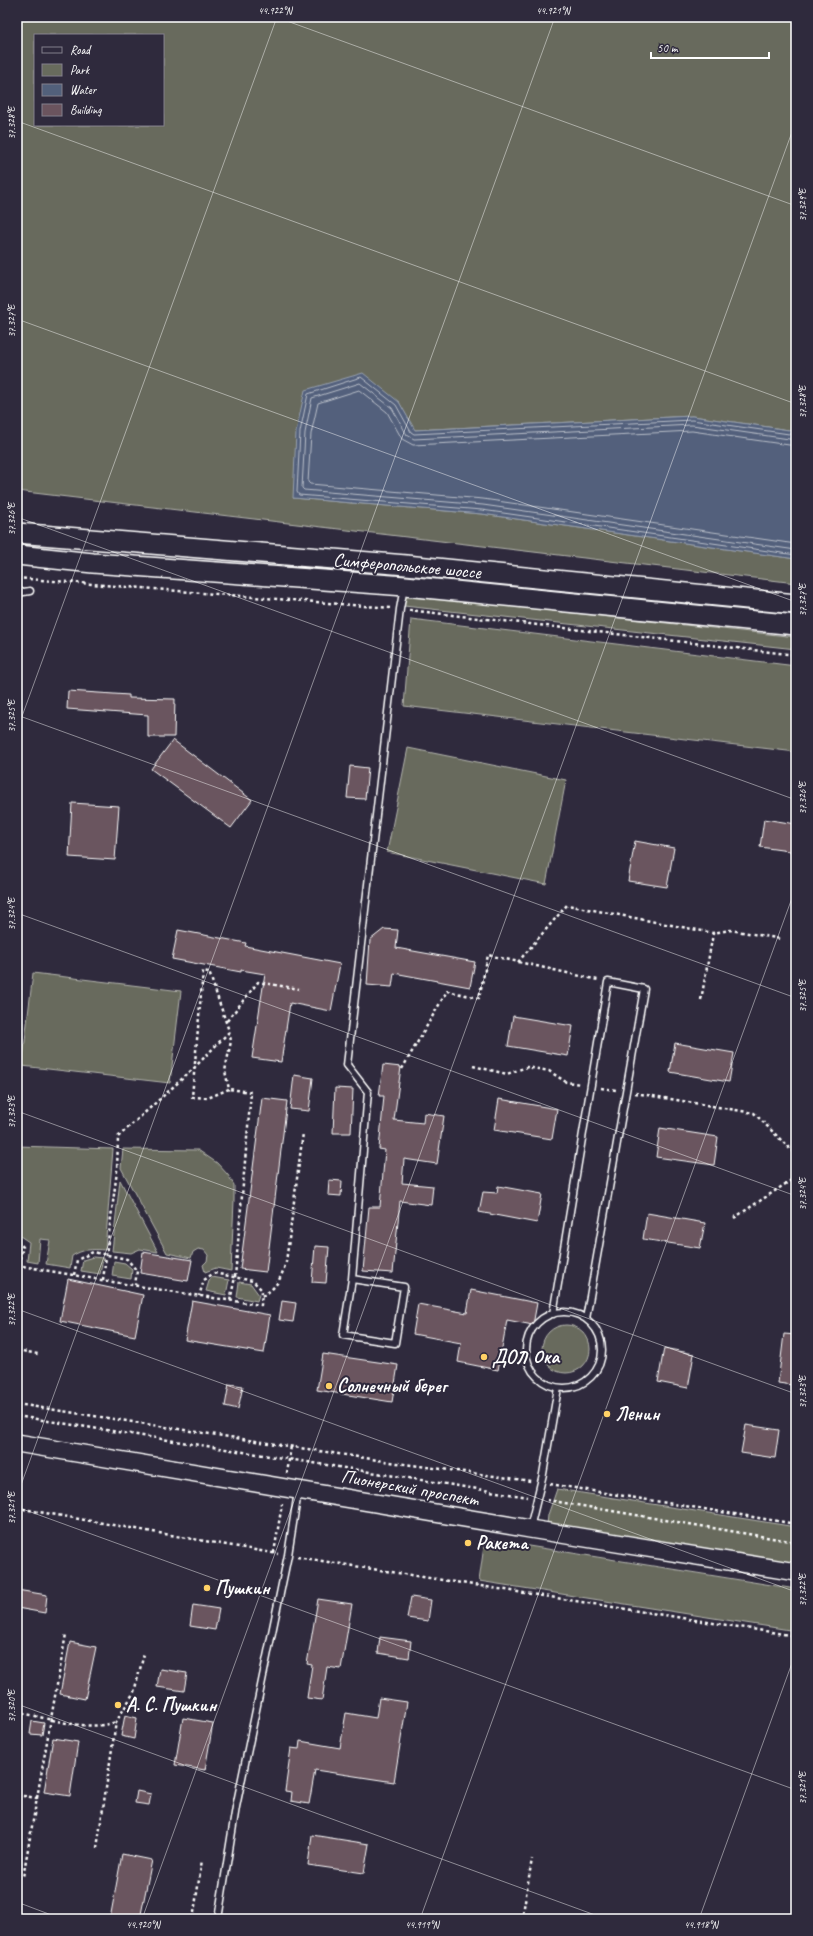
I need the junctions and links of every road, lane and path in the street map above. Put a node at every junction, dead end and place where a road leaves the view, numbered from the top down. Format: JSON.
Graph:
{"nodes":[{"id":1,"x":17,"y":534,"type":"edge"},
{"id":2,"x":17,"y":555,"type":"edge"},
{"id":3,"x":405,"y":586,"type":"junction"},
{"id":4,"x":30,"y":591,"type":"dead end"},
{"id":5,"x":17,"y":593,"type":"edge"},
{"id":6,"x":796,"y":604,"type":"edge"},
{"id":7,"x":796,"y":625,"type":"edge"},
{"id":8,"x":713,"y":934,"type":"junction"},
{"id":9,"x":781,"y":939,"type":"dead end"},
{"id":10,"x":518,"y":962,"type":"junction"},
{"id":11,"x":608,"y":982,"type":"junction"},
{"id":12,"x":299,"y":989,"type":"dead end"},
{"id":13,"x":701,"y":1000,"type":"dead end"},
{"id":14,"x":227,"y":1021,"type":"junction"},
{"id":15,"x":230,"y":1031,"type":"junction"},
{"id":16,"x":472,"y":1066,"type":"dead end"},
{"id":17,"x":194,"y":1068,"type":"junction"},
{"id":18,"x":402,"y":1069,"type":"dead end"},
{"id":19,"x":591,"y":1086,"type":"junction"},
{"id":20,"x":229,"y":1089,"type":"junction"},
{"id":21,"x":626,"y":1091,"type":"junction"},
{"id":22,"x":303,"y":1133,"type":"dead end"},
{"id":23,"x":796,"y":1155,"type":"edge"},
{"id":24,"x":796,"y":1176,"type":"edge"},
{"id":25,"x":734,"y":1218,"type":"dead end"},
{"id":26,"x":17,"y":1241,"type":"edge"},
{"id":27,"x":108,"y":1255,"type":"junction"},
{"id":28,"x":18,"y":1265,"type":"edge"},
{"id":29,"x":74,"y":1276,"type":"junction"},
{"id":30,"x":235,"y":1277,"type":"junction"},
{"id":31,"x":352,"y":1279,"type":"junction"},
{"id":32,"x":103,"y":1280,"type":"junction"},
{"id":33,"x":135,"y":1285,"type":"junction"},
{"id":34,"x":199,"y":1296,"type":"junction"},
{"id":35,"x":262,"y":1296,"type":"junction"},
{"id":36,"x":230,"y":1301,"type":"junction"},
{"id":37,"x":553,"y":1314,"type":"junction"},
{"id":38,"x":586,"y":1319,"type":"junction"},
{"id":39,"x":17,"y":1350,"type":"edge"},
{"id":40,"x":38,"y":1354,"type":"dead end"},
{"id":41,"x":558,"y":1388,"type":"junction"},
{"id":42,"x":17,"y":1404,"type":"edge"},
{"id":43,"x":17,"y":1416,"type":"edge"},
{"id":44,"x":17,"y":1443,"type":"edge"},
{"id":45,"x":541,"y":1483,"type":"junction"},
{"id":46,"x":298,"y":1490,"type":"junction"},
{"id":47,"x":538,"y":1499,"type":"junction"},
{"id":48,"x":17,"y":1508,"type":"edge"},
{"id":49,"x":796,"y":1524,"type":"edge"},
{"id":50,"x":530,"y":1529,"type":"junction"},
{"id":51,"x":796,"y":1542,"type":"edge"},
{"id":52,"x":288,"y":1555,"type":"junction"},
{"id":53,"x":796,"y":1572,"type":"edge"},
{"id":54,"x":66,"y":1634,"type":"dead end"},
{"id":55,"x":796,"y":1636,"type":"edge"},
{"id":56,"x":144,"y":1654,"type":"dead end"},
{"id":57,"x":17,"y":1712,"type":"edge"},
{"id":58,"x":51,"y":1719,"type":"junction"},
{"id":59,"x":116,"y":1722,"type":"junction"},
{"id":60,"x":17,"y":1795,"type":"edge"},
{"id":61,"x":37,"y":1798,"type":"junction"},
{"id":62,"x":97,"y":1848,"type":"dead end"},
{"id":63,"x":532,"y":1859,"type":"dead end"},
{"id":64,"x":202,"y":1860,"type":"dead end"},
{"id":65,"x":23,"y":1877,"type":"dead end"},
{"id":66,"x":193,"y":1919,"type":"edge"},
{"id":67,"x":218,"y":1919,"type":"edge"},
{"id":68,"x":522,"y":1919,"type":"edge"}],
"edges":[{"from":1,"to":6,"type":"main road","name":"Симферопольское шоссе"},
{"from":2,"to":3,"type":"main road","name":"Симферопольское шоссе"},
{"from":3,"to":7,"type":"main road","name":"Симферопольское шоссе"},
{"from":3,"to":31,"type":"lane"},
{"from":4,"to":5,"type":"lane"},
{"from":8,"to":9,"type":"path"},
{"from":8,"to":10,"type":"path"},
{"from":8,"to":13,"type":"path"},
{"from":10,"to":11,"type":"path"},
{"from":10,"to":18,"type":"path"},
{"from":11,"to":19,"type":"lane"},
{"from":11,"to":21,"type":"lane"},
{"from":12,"to":14,"type":"path"},
{"from":14,"to":15,"type":"path"},
{"from":14,"to":17,"type":"path"},
{"from":15,"to":17,"type":"path"},
{"from":15,"to":20,"type":"path"},
{"from":16,"to":19,"type":"path"},
{"from":17,"to":20,"type":"path"},
{"from":17,"to":27,"type":"path"},
{"from":19,"to":21,"type":"path"},
{"from":19,"to":37,"type":"lane"},
{"from":20,"to":30,"type":"path"},
{"from":21,"to":23,"type":"path"},
{"from":21,"to":38,"type":"lane"},
{"from":22,"to":35,"type":"path"},
{"from":24,"to":25,"type":"path"},
{"from":26,"to":28,"type":"path"},
{"from":27,"to":29,"type":"path"},
{"from":27,"to":32,"type":"path"},
{"from":27,"to":33,"type":"path"},
{"from":28,"to":29,"type":"path"},
{"from":29,"to":32,"type":"path"},
{"from":30,"to":34,"type":"path"},
{"from":30,"to":35,"type":"path"},
{"from":30,"to":36,"type":"path"},
{"from":31,"to":31,"type":"lane"},
{"from":32,"to":33,"type":"path"},
{"from":33,"to":34,"type":"path"},
{"from":34,"to":36,"type":"path"},
{"from":35,"to":36,"type":"path"},
{"from":37,"to":38,"type":"lane"},
{"from":37,"to":41,"type":"lane"},
{"from":38,"to":41,"type":"lane"},
{"from":39,"to":40,"type":"path"},
{"from":41,"to":45,"type":"lane"},
{"from":42,"to":45,"type":"path"},
{"from":43,"to":47,"type":"path"},
{"from":44,"to":46,"type":"street","name":"Пионерский проспект"},
{"from":45,"to":47,"type":"lane"},
{"from":45,"to":49,"type":"path"},
{"from":46,"to":50,"type":"street","name":"Пионерский проспект"},
{"from":46,"to":52,"type":"lane"},
{"from":47,"to":50,"type":"lane"},
{"from":47,"to":51,"type":"path"},
{"from":48,"to":52,"type":"path"},
{"from":50,"to":53,"type":"street","name":"Пионерский проспект"},
{"from":52,"to":55,"type":"path"},
{"from":52,"to":67,"type":"lane"},
{"from":54,"to":58,"type":"path"},
{"from":56,"to":59,"type":"path"},
{"from":57,"to":58,"type":"path"},
{"from":58,"to":59,"type":"path"},
{"from":58,"to":61,"type":"path"},
{"from":59,"to":62,"type":"path"},
{"from":60,"to":61,"type":"path"},
{"from":61,"to":65,"type":"path"},
{"from":63,"to":68,"type":"path"},
{"from":64,"to":66,"type":"path"}]}
